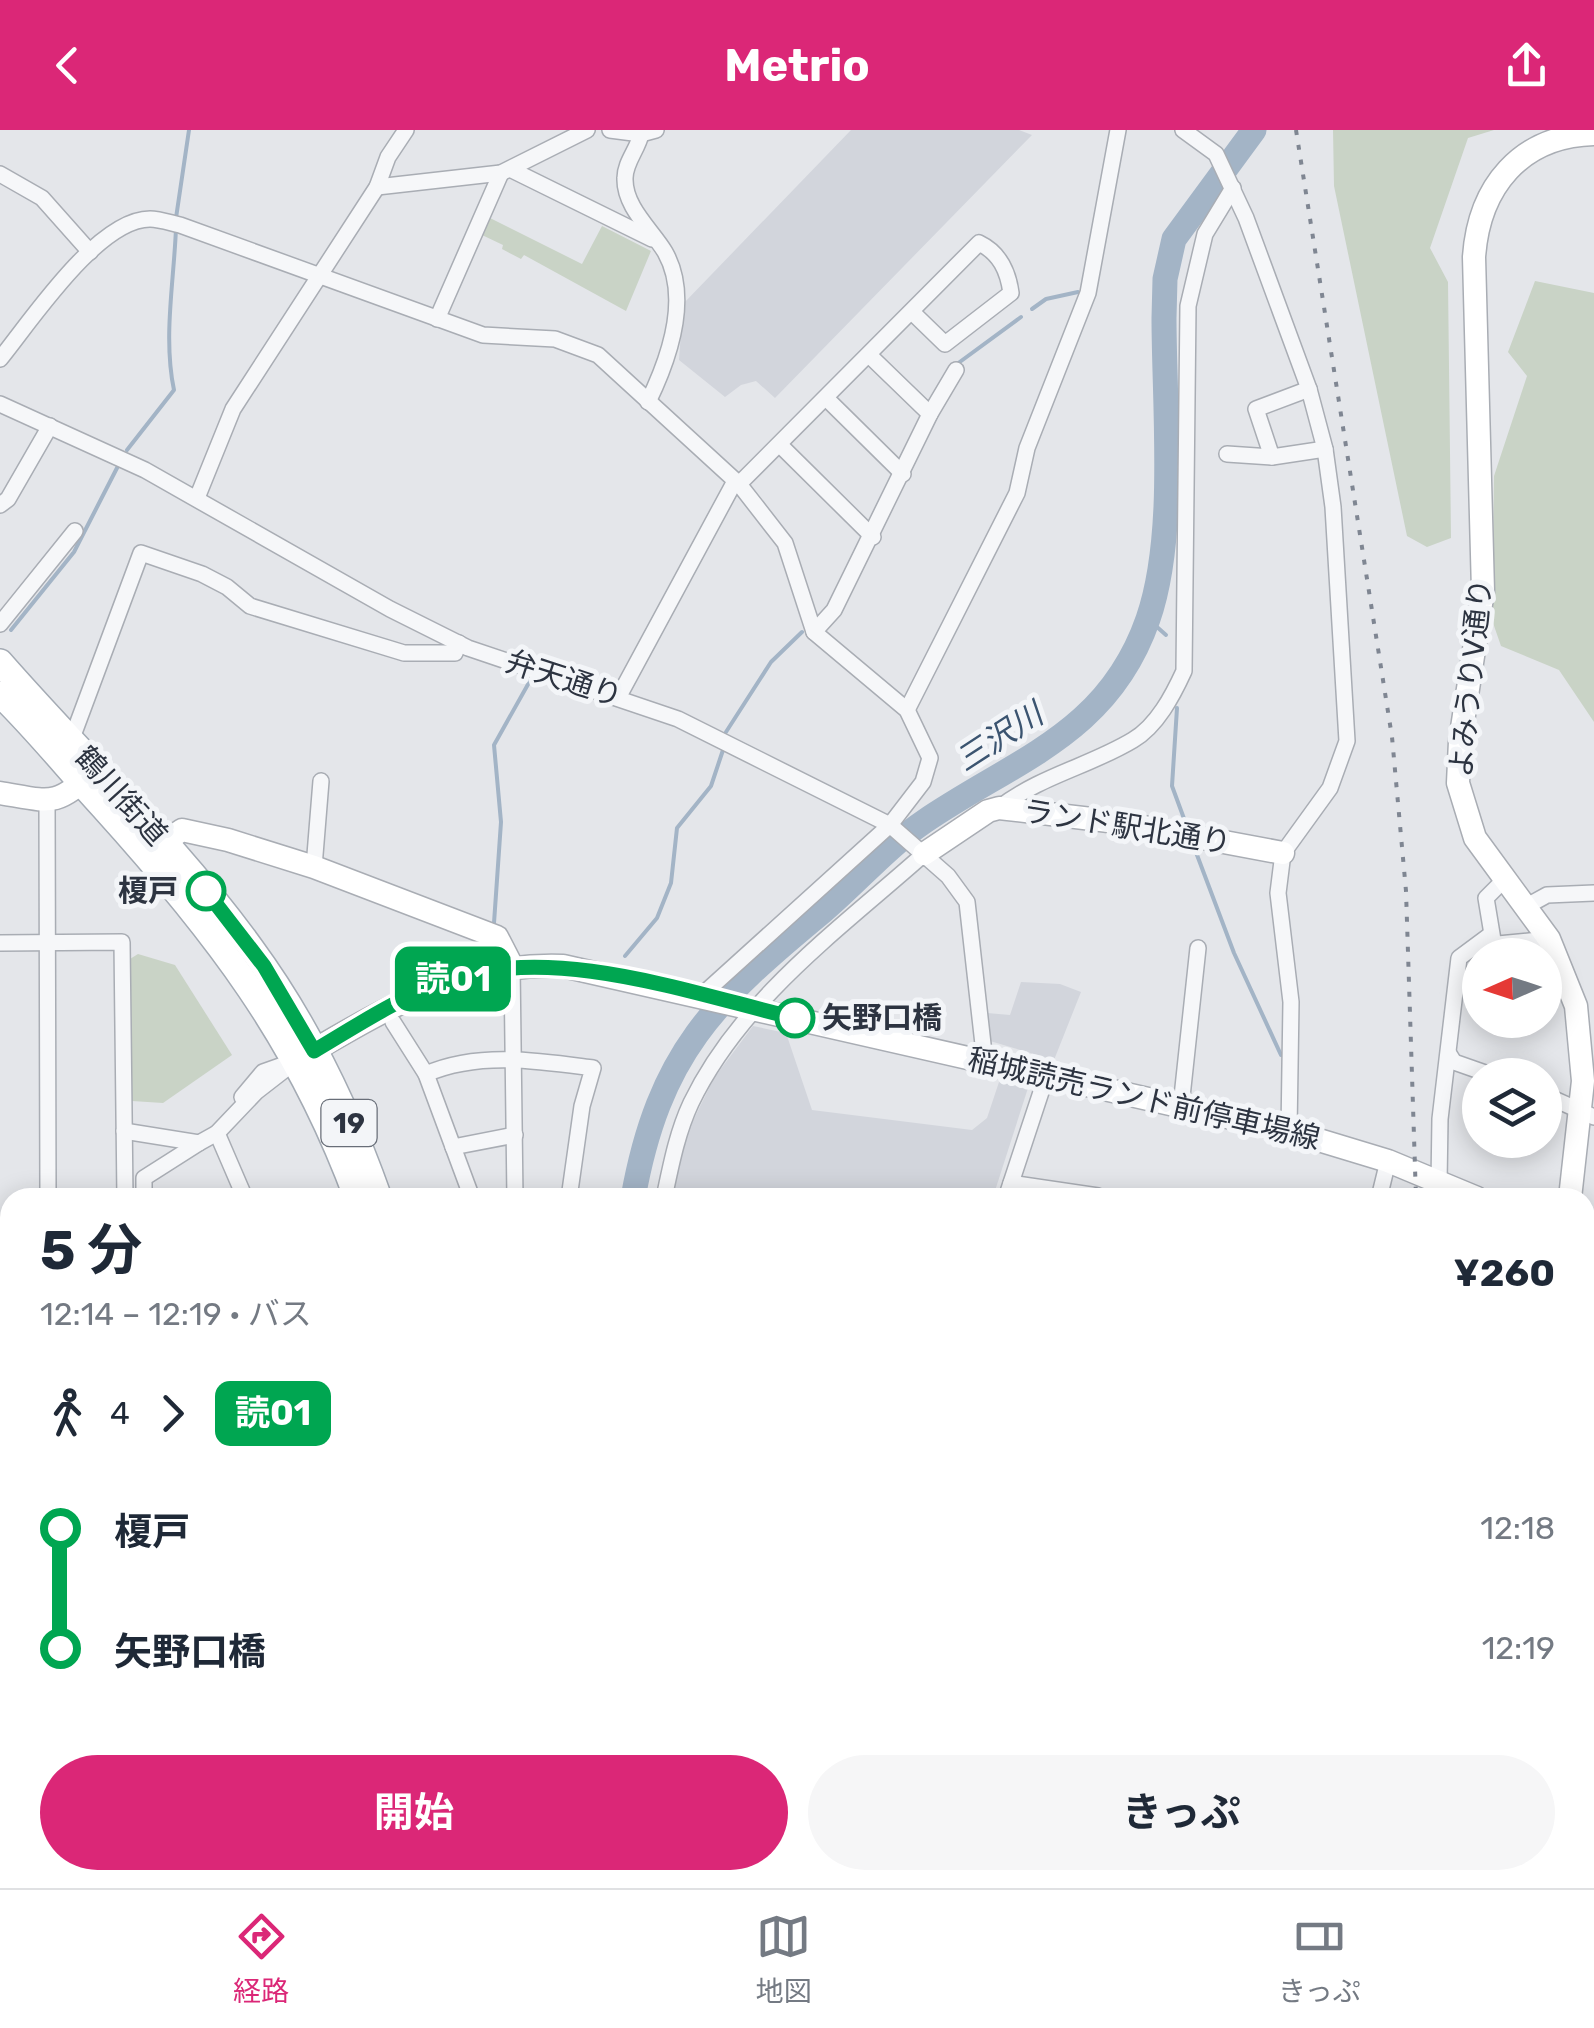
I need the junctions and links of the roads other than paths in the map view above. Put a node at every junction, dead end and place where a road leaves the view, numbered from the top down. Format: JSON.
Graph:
{"nodes":[{"id":1,"x":406,"y":130,"type":"edge"},
{"id":2,"x":588,"y":130,"type":"edge"},
{"id":3,"x":610,"y":130,"type":"edge"},
{"id":4,"x":1118,"y":130,"type":"edge"},
{"id":5,"x":1183,"y":130,"type":"edge"},
{"id":6,"x":648,"y":132,"type":"edge"},
{"id":7,"x":1594,"y":134,"type":"edge"},
{"id":8,"x":506,"y":171,"type":"junction"},
{"id":9,"x":0,"y":174,"type":"edge"},
{"id":10,"x":1232,"y":185,"type":"junction"},
{"id":11,"x":377,"y":188,"type":"junction"},
{"id":12,"x":652,"y":239,"type":"junction"},
{"id":13,"x":90,"y":252,"type":"junction"},
{"id":14,"x":321,"y":276,"type":"junction"},
{"id":15,"x":912,"y":312,"type":"junction"},
{"id":16,"x":437,"y":319,"type":"junction"},
{"id":17,"x":869,"y":355,"type":"junction"},
{"id":18,"x":0,"y":359,"type":"edge"},
{"id":19,"x":956,"y":370,"type":"dead end"},
{"id":20,"x":1309,"y":389,"type":"junction"},
{"id":21,"x":826,"y":398,"type":"junction"},
{"id":22,"x":648,"y":402,"type":"junction"},
{"id":23,"x":0,"y":404,"type":"edge"},
{"id":24,"x":930,"y":414,"type":"junction"},
{"id":25,"x":50,"y":426,"type":"junction"},
{"id":26,"x":780,"y":445,"type":"junction"},
{"id":27,"x":1325,"y":449,"type":"junction"},
{"id":28,"x":1227,"y":454,"type":"dead end"},
{"id":29,"x":1272,"y":456,"type":"junction"},
{"id":30,"x":902,"y":474,"type":"junction"},
{"id":31,"x":737,"y":483,"type":"junction"},
{"id":32,"x":198,"y":498,"type":"junction"},
{"id":33,"x":0,"y":504,"type":"edge"},
{"id":34,"x":75,"y":531,"type":"dead end"},
{"id":35,"x":873,"y":537,"type":"junction"},
{"id":36,"x":0,"y":624,"type":"edge"},
{"id":37,"x":814,"y":632,"type":"junction"},
{"id":38,"x":458,"y":643,"type":"junction"},
{"id":39,"x":0,"y":662,"type":"edge"},
{"id":40,"x":0,"y":694,"type":"edge"},
{"id":41,"x":619,"y":696,"type":"junction"},
{"id":42,"x":907,"y":710,"type":"junction"},
{"id":43,"x":71,"y":741,"type":"junction"},
{"id":44,"x":89,"y":776,"type":"junction"},
{"id":45,"x":321,"y":781,"type":"dead end"},
{"id":46,"x":0,"y":792,"type":"edge"},
{"id":47,"x":47,"y":800,"type":"junction"},
{"id":48,"x":999,"y":808,"type":"junction"},
{"id":49,"x":890,"y":825,"type":"junction"},
{"id":50,"x":164,"y":843,"type":"junction"},
{"id":51,"x":1283,"y":852,"type":"junction"},
{"id":52,"x":924,"y":854,"type":"junction"},
{"id":53,"x":314,"y":866,"type":"junction"},
{"id":54,"x":1504,"y":880,"type":"junction"},
{"id":55,"x":1594,"y":893,"type":"edge"},
{"id":56,"x":1526,"y":906,"type":"junction"},
{"id":57,"x":1490,"y":935,"type":"junction"},
{"id":58,"x":1493,"y":938,"type":"edge"},
{"id":59,"x":1549,"y":938,"type":"edge"},
{"id":60,"x":0,"y":943,"type":"edge"},
{"id":61,"x":49,"y":943,"type":"junction"},
{"id":62,"x":1198,"y":948,"type":"dead end"},
{"id":63,"x":1562,"y":962,"type":"edge"},
{"id":64,"x":512,"y":966,"type":"junction"},
{"id":65,"x":704,"y":996,"type":"junction"},
{"id":66,"x":1585,"y":1005,"type":"edge"},
{"id":67,"x":750,"y":1007,"type":"junction"},
{"id":68,"x":393,"y":1022,"type":"dead end"},
{"id":69,"x":1449,"y":1054,"type":"junction"},
{"id":70,"x":305,"y":1056,"type":"junction"},
{"id":71,"x":514,"y":1058,"type":"junction"},
{"id":72,"x":986,"y":1062,"type":"junction"},
{"id":73,"x":1462,"y":1065,"type":"edge"},
{"id":74,"x":426,"y":1074,"type":"junction"},
{"id":75,"x":1046,"y":1077,"type":"junction"},
{"id":76,"x":1562,"y":1103,"type":"edge"},
{"id":77,"x":1181,"y":1106,"type":"junction"},
{"id":78,"x":1588,"y":1114,"type":"edge"},
{"id":79,"x":124,"y":1131,"type":"junction"},
{"id":80,"x":1289,"y":1131,"type":"junction"},
{"id":81,"x":217,"y":1133,"type":"junction"},
{"id":82,"x":515,"y":1136,"type":"junction"},
{"id":83,"x":199,"y":1144,"type":"junction"},
{"id":84,"x":453,"y":1147,"type":"junction"},
{"id":85,"x":1388,"y":1162,"type":"junction"},
{"id":86,"x":1439,"y":1183,"type":"junction"},
{"id":87,"x":48,"y":1188,"type":"edge"},
{"id":88,"x":125,"y":1188,"type":"edge"},
{"id":89,"x":144,"y":1188,"type":"edge"},
{"id":90,"x":241,"y":1188,"type":"edge"},
{"id":91,"x":353,"y":1188,"type":"edge"},
{"id":92,"x":374,"y":1188,"type":"edge"},
{"id":93,"x":468,"y":1188,"type":"edge"},
{"id":94,"x":515,"y":1188,"type":"edge"},
{"id":95,"x":570,"y":1188,"type":"edge"},
{"id":96,"x":666,"y":1188,"type":"edge"},
{"id":97,"x":1009,"y":1188,"type":"edge"},
{"id":98,"x":1382,"y":1188,"type":"edge"},
{"id":99,"x":1452,"y":1188,"type":"edge"},
{"id":100,"x":1572,"y":1188,"type":"edge"}],
"edges":[{"from":1,"to":11,"type":"street"},
{"from":2,"to":8,"type":"street"},
{"from":3,"to":6,"type":"street"},
{"from":4,"to":42,"type":"street"},
{"from":5,"to":10,"type":"street"},
{"from":6,"to":12,"type":"street"},
{"from":7,"to":54,"type":"main road","name":"よみうりV通り"},
{"from":8,"to":11,"type":"street"},
{"from":8,"to":12,"type":"street"},
{"from":8,"to":16,"type":"street"},
{"from":9,"to":13,"type":"street"},
{"from":10,"to":20,"type":"street"},
{"from":10,"to":48,"type":"street"},
{"from":11,"to":14,"type":"street"},
{"from":12,"to":22,"type":"street"},
{"from":13,"to":14,"type":"street"},
{"from":13,"to":18,"type":"street"},
{"from":14,"to":16,"type":"street"},
{"from":14,"to":32,"type":"street"},
{"from":15,"to":15,"type":"street"},
{"from":15,"to":17,"type":"street"},
{"from":16,"to":22,"type":"street"},
{"from":17,"to":21,"type":"street"},
{"from":17,"to":24,"type":"street"},
{"from":19,"to":24,"type":"street"},
{"from":20,"to":27,"type":"street"},
{"from":20,"to":29,"type":"street"},
{"from":21,"to":26,"type":"street"},
{"from":21,"to":30,"type":"street"},
{"from":22,"to":31,"type":"street"},
{"from":23,"to":25,"type":"street","name":"弁天通り"},
{"from":24,"to":30,"type":"street"},
{"from":25,"to":32,"type":"street","name":"弁天通り"},
{"from":25,"to":33,"type":"street"},
{"from":26,"to":31,"type":"street"},
{"from":26,"to":35,"type":"street"},
{"from":27,"to":29,"type":"street"},
{"from":27,"to":51,"type":"street"},
{"from":28,"to":29,"type":"street"},
{"from":30,"to":35,"type":"street"},
{"from":31,"to":37,"type":"street"},
{"from":31,"to":41,"type":"street"},
{"from":32,"to":38,"type":"street","name":"弁天通り"},
{"from":34,"to":36,"type":"street"},
{"from":35,"to":37,"type":"street"},
{"from":37,"to":42,"type":"street"},
{"from":38,"to":41,"type":"street","name":"弁天通り"},
{"from":38,"to":43,"type":"street"},
{"from":39,"to":43,"type":"main road","name":"鶴川街道","number":"19"},
{"from":40,"to":44,"type":"main road","name":"鶴川街道","number":"19"},
{"from":41,"to":49,"type":"street","name":"弁天通り"},
{"from":42,"to":49,"type":"street"},
{"from":43,"to":44,"type":"main road","name":"鶴川街道","number":"19"},
{"from":44,"to":47,"type":"main road"},
{"from":44,"to":50,"type":"main road","name":"鶴川街道","number":"19"},
{"from":44,"to":70,"type":"main road","name":"鶴川街道","number":"19"},
{"from":45,"to":53,"type":"street"},
{"from":46,"to":47,"type":"main road"},
{"from":47,"to":61,"type":"street"},
{"from":48,"to":51,"type":"main road","name":"ランド駅北通り"},
{"from":48,"to":52,"type":"main road","name":"ランド駅北通り"},
{"from":49,"to":52,"type":"street","name":"弁天通り"},
{"from":49,"to":65,"type":"street"},
{"from":50,"to":53,"type":"main road"},
{"from":50,"to":70,"type":"main road","name":"鶴川街道","number":"19"},
{"from":51,"to":80,"type":"street"},
{"from":52,"to":67,"type":"street"},
{"from":52,"to":72,"type":"street","name":"弁天通り"},
{"from":53,"to":64,"type":"main road"},
{"from":54,"to":56,"type":"main road","name":"よみうりV通り"},
{"from":54,"to":57,"type":"street"},
{"from":55,"to":56,"type":"street"},
{"from":56,"to":59,"type":"main road","name":"よみうりV通り"},
{"from":57,"to":58,"type":"street"},
{"from":57,"to":69,"type":"street"},
{"from":60,"to":61,"type":"street"},
{"from":61,"to":79,"type":"street"},
{"from":61,"to":87,"type":"street"},
{"from":62,"to":77,"type":"street"},
{"from":63,"to":66,"type":"main road","name":"よみうりV通り"},
{"from":64,"to":65,"type":"main road","name":"稲城読売ランド前停車場線"},
{"from":64,"to":70,"type":"main road","name":"稲城読売ランド前停車場線"},
{"from":64,"to":71,"type":"street"},
{"from":65,"to":67,"type":"main road","name":"稲城読売ランド前停車場線"},
{"from":66,"to":78,"type":"main road","name":"よみうりV通り"},
{"from":67,"to":72,"type":"main road","name":"稲城読売ランド前停車場線"},
{"from":67,"to":96,"type":"street"},
{"from":68,"to":74,"type":"street"},
{"from":69,"to":73,"type":"street"},
{"from":69,"to":86,"type":"street"},
{"from":70,"to":81,"type":"street"},
{"from":70,"to":91,"type":"main road","name":"鶴川街道","number":"19"},
{"from":70,"to":92,"type":"main road","name":"鶴川街道","number":"19"},
{"from":71,"to":74,"type":"street"},
{"from":71,"to":82,"type":"street"},
{"from":71,"to":95,"type":"street"},
{"from":72,"to":75,"type":"main road","name":"稲城読売ランド前停車場線"},
{"from":74,"to":84,"type":"street"},
{"from":75,"to":77,"type":"main road","name":"稲城読売ランド前停車場線"},
{"from":75,"to":97,"type":"street"},
{"from":76,"to":78,"type":"street"},
{"from":77,"to":80,"type":"main road","name":"稲城読売ランド前停車場線"},
{"from":78,"to":100,"type":"main road","name":"よみうりV通り"},
{"from":79,"to":83,"type":"street"},
{"from":79,"to":88,"type":"street"},
{"from":80,"to":85,"type":"main road","name":"稲城読売ランド前停車場線"},
{"from":81,"to":83,"type":"street"},
{"from":81,"to":90,"type":"street"},
{"from":82,"to":84,"type":"street"},
{"from":82,"to":94,"type":"street"},
{"from":83,"to":89,"type":"street"},
{"from":84,"to":93,"type":"street"},
{"from":85,"to":86,"type":"main road","name":"稲城読売ランド前停車場線"},
{"from":85,"to":98,"type":"street"},
{"from":86,"to":99,"type":"main road","name":"稲城読売ランド前停車場線"}]}
